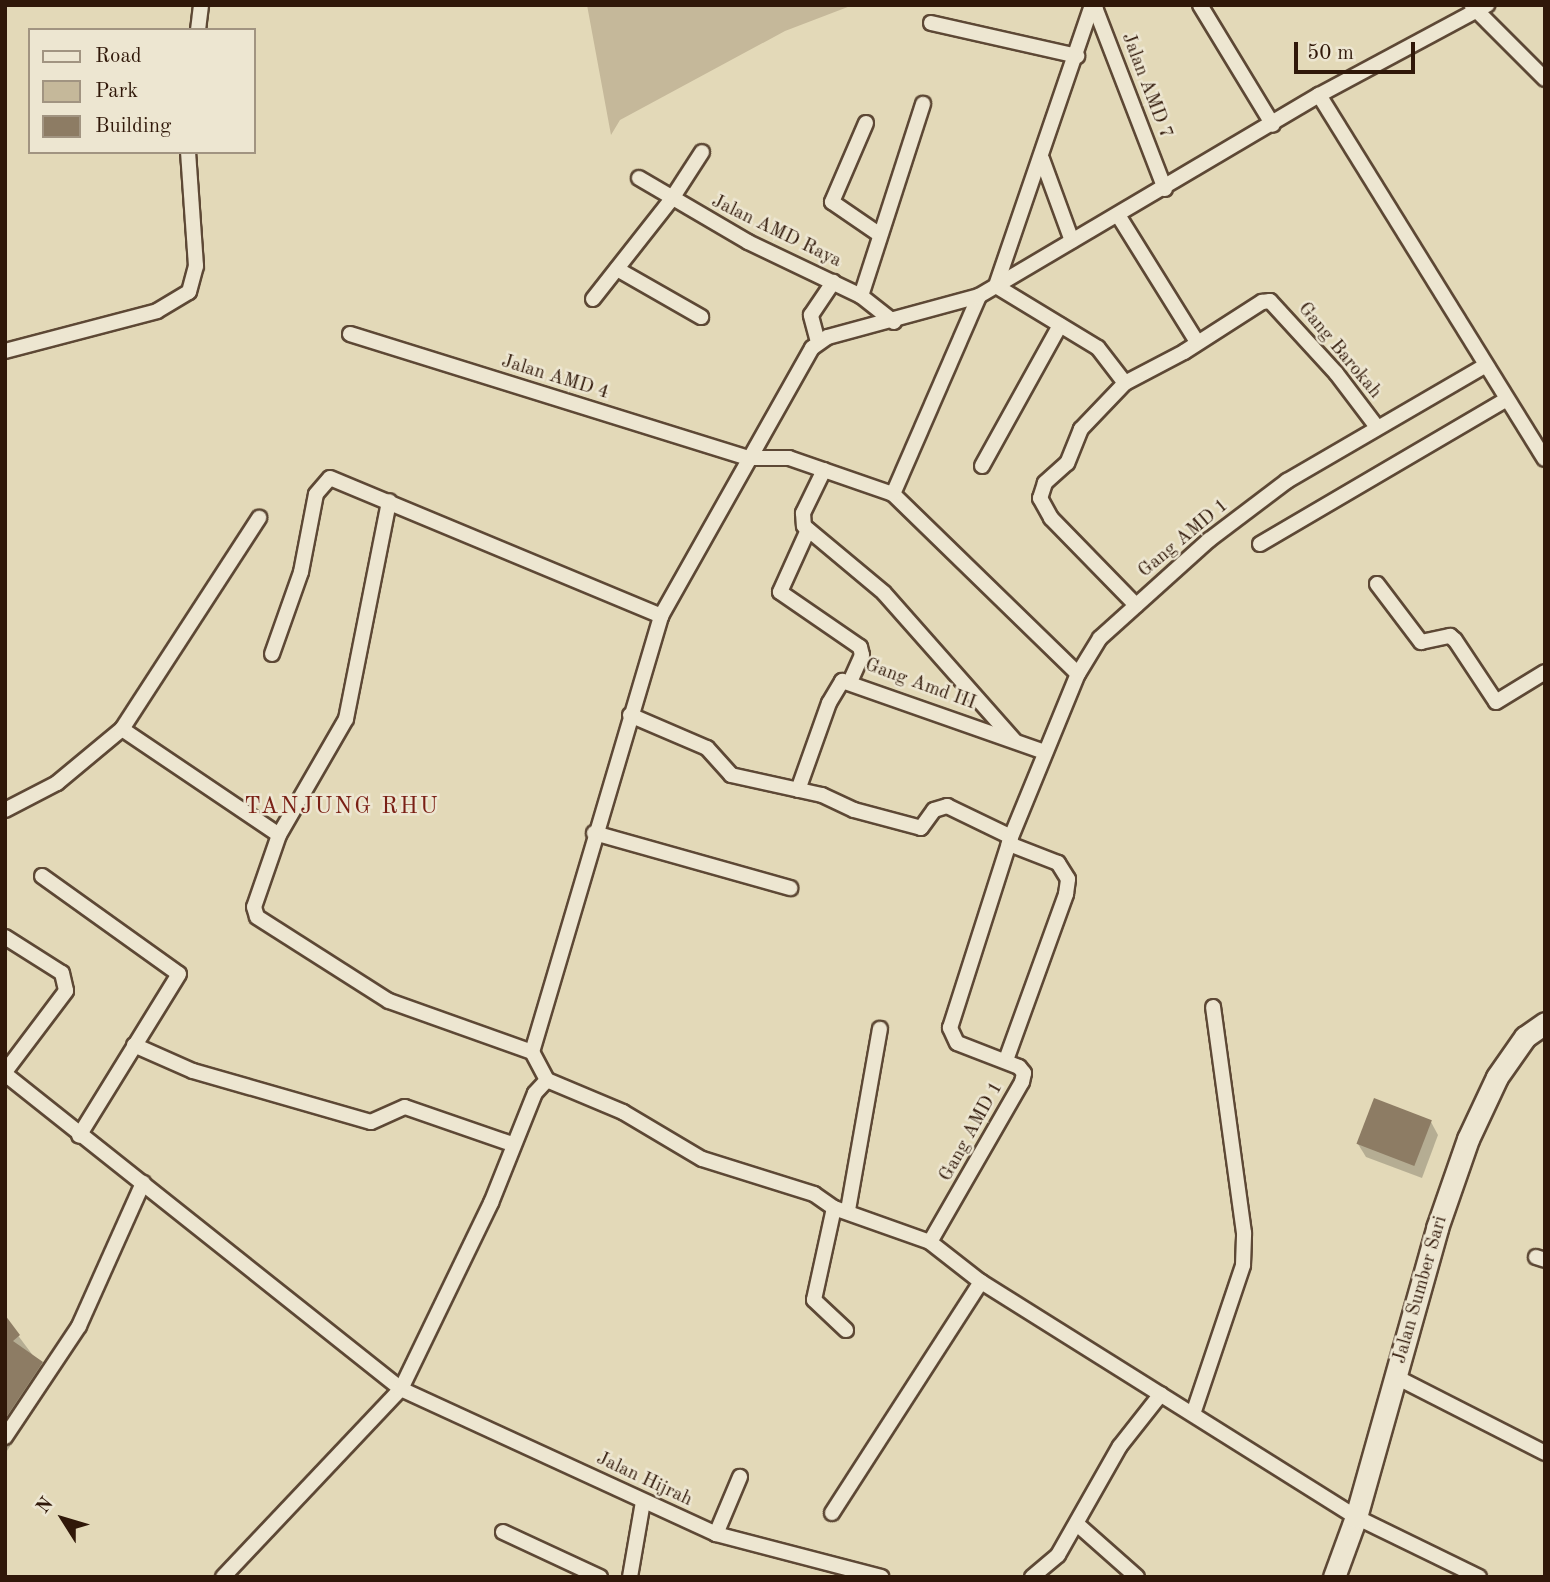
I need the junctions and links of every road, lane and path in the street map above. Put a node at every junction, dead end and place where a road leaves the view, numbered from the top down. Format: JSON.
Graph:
{"nodes":[{"id":1,"x":201,"y":5,"type":"edge"},
{"id":2,"x":1200,"y":5,"type":"edge"},
{"id":3,"x":1479,"y":7,"type":"edge"},
{"id":4,"x":931,"y":23,"type":"dead end"},
{"id":5,"x":198,"y":28,"type":"edge"},
{"id":6,"x":1077,"y":56,"type":"junction"},
{"id":7,"x":1545,"y":79,"type":"edge"},
{"id":8,"x":1319,"y":95,"type":"junction"},
{"id":9,"x":923,"y":104,"type":"dead end"},
{"id":10,"x":866,"y":123,"type":"dead end"},
{"id":11,"x":1273,"y":125,"type":"junction"},
{"id":12,"x":702,"y":152,"type":"dead end"},
{"id":13,"x":188,"y":154,"type":"edge"},
{"id":14,"x":1042,"y":159,"type":"junction"},
{"id":15,"x":639,"y":178,"type":"dead end"},
{"id":16,"x":1165,"y":188,"type":"junction"},
{"id":17,"x":671,"y":200,"type":"junction"},
{"id":18,"x":1118,"y":215,"type":"junction"},
{"id":19,"x":880,"y":235,"type":"junction"},
{"id":20,"x":1072,"y":240,"type":"junction"},
{"id":21,"x":617,"y":269,"type":"junction"},
{"id":22,"x":833,"y":282,"type":"junction"},
{"id":23,"x":996,"y":286,"type":"junction"},
{"id":24,"x":861,"y":296,"type":"junction"},
{"id":25,"x":979,"y":296,"type":"junction"},
{"id":26,"x":593,"y":299,"type":"dead end"},
{"id":27,"x":701,"y":317,"type":"dead end"},
{"id":28,"x":894,"y":321,"type":"junction"},
{"id":29,"x":1060,"y":325,"type":"junction"},
{"id":30,"x":351,"y":334,"type":"dead end"},
{"id":31,"x":818,"y":342,"type":"junction"},
{"id":32,"x":1197,"y":342,"type":"junction"},
{"id":33,"x":5,"y":351,"type":"edge"},
{"id":34,"x":1486,"y":365,"type":"junction"},
{"id":35,"x":1125,"y":383,"type":"junction"},
{"id":36,"x":1507,"y":399,"type":"junction"},
{"id":37,"x":1377,"y":427,"type":"junction"},
{"id":38,"x":749,"y":458,"type":"junction"},
{"id":39,"x":1545,"y":459,"type":"edge"},
{"id":40,"x":982,"y":466,"type":"dead end"},
{"id":41,"x":824,"y":470,"type":"junction"},
{"id":42,"x":893,"y":494,"type":"junction"},
{"id":43,"x":388,"y":501,"type":"junction"},
{"id":44,"x":259,"y":518,"type":"dead end"},
{"id":45,"x":808,"y":530,"type":"junction"},
{"id":46,"x":1260,"y":544,"type":"dead end"},
{"id":47,"x":1377,"y":584,"type":"dead end"},
{"id":48,"x":1136,"y":605,"type":"junction"},
{"id":49,"x":661,"y":616,"type":"junction"},
{"id":50,"x":272,"y":654,"type":"dead end"},
{"id":51,"x":1545,"y":672,"type":"edge"},
{"id":52,"x":1078,"y":674,"type":"junction"},
{"id":53,"x":850,"y":682,"type":"junction"},
{"id":54,"x":630,"y":715,"type":"junction"},
{"id":55,"x":122,"y":729,"type":"junction"},
{"id":56,"x":1014,"y":740,"type":"junction"},
{"id":57,"x":1045,"y":752,"type":"junction"},
{"id":58,"x":798,"y":790,"type":"junction"},
{"id":59,"x":5,"y":810,"type":"edge"},
{"id":60,"x":594,"y":833,"type":"junction"},
{"id":61,"x":279,"y":835,"type":"junction"},
{"id":62,"x":1010,"y":841,"type":"junction"},
{"id":63,"x":41,"y":876,"type":"dead end"},
{"id":64,"x":790,"y":888,"type":"dead end"},
{"id":65,"x":5,"y":937,"type":"edge"},
{"id":66,"x":1213,"y":1007,"type":"dead end"},
{"id":67,"x":1545,"y":1023,"type":"edge"},
{"id":68,"x":880,"y":1029,"type":"dead end"},
{"id":69,"x":134,"y":1045,"type":"junction"},
{"id":70,"x":532,"y":1052,"type":"junction"},
{"id":71,"x":1006,"y":1060,"type":"junction"},
{"id":72,"x":5,"y":1073,"type":"edge"},
{"id":73,"x":547,"y":1080,"type":"junction"},
{"id":74,"x":79,"y":1136,"type":"junction"},
{"id":75,"x":512,"y":1144,"type":"junction"},
{"id":76,"x":143,"y":1183,"type":"junction"},
{"id":77,"x":841,"y":1209,"type":"junction"},
{"id":78,"x":930,"y":1242,"type":"junction"},
{"id":79,"x":981,"y":1282,"type":"junction"},
{"id":80,"x":846,"y":1330,"type":"dead end"},
{"id":81,"x":1396,"y":1377,"type":"junction"},
{"id":82,"x":401,"y":1389,"type":"junction"},
{"id":83,"x":1161,"y":1394,"type":"junction"},
{"id":84,"x":1193,"y":1414,"type":"junction"},
{"id":85,"x":5,"y":1437,"type":"edge"},
{"id":86,"x":1545,"y":1453,"type":"edge"},
{"id":87,"x":740,"y":1477,"type":"dead end"},
{"id":88,"x":643,"y":1502,"type":"junction"},
{"id":89,"x":832,"y":1513,"type":"dead end"},
{"id":90,"x":1356,"y":1517,"type":"junction"},
{"id":91,"x":1077,"y":1524,"type":"junction"},
{"id":92,"x":503,"y":1532,"type":"dead end"},
{"id":93,"x":716,"y":1534,"type":"junction"},
{"id":94,"x":223,"y":1577,"type":"edge"},
{"id":95,"x":600,"y":1577,"type":"edge"},
{"id":96,"x":630,"y":1577,"type":"edge"},
{"id":97,"x":881,"y":1577,"type":"edge"},
{"id":98,"x":1032,"y":1577,"type":"edge"},
{"id":99,"x":1137,"y":1577,"type":"edge"},
{"id":100,"x":1334,"y":1577,"type":"edge"},
{"id":101,"x":1479,"y":1577,"type":"edge"}],
"edges":[{"from":1,"to":5,"type":"street"},
{"from":2,"to":11,"type":"street"},
{"from":3,"to":7,"type":"street"},
{"from":3,"to":8,"type":"street"},
{"from":4,"to":6,"type":"street"},
{"from":6,"to":14,"type":"street","name":"Jalan AMD 7"},
{"from":6,"to":16,"type":"street","name":"Jalan AMD 7"},
{"from":8,"to":11,"type":"street"},
{"from":8,"to":34,"type":"street"},
{"from":9,"to":19,"type":"street"},
{"from":10,"to":19,"type":"street"},
{"from":11,"to":16,"type":"street"},
{"from":12,"to":17,"type":"street"},
{"from":13,"to":33,"type":"street"},
{"from":14,"to":20,"type":"street"},
{"from":14,"to":23,"type":"street","name":"Jalan AMD 7"},
{"from":15,"to":17,"type":"street","name":"Jalan AMD Raya"},
{"from":16,"to":18,"type":"street"},
{"from":17,"to":21,"type":"street"},
{"from":17,"to":22,"type":"street","name":"Jalan AMD Raya"},
{"from":18,"to":20,"type":"street"},
{"from":18,"to":32,"type":"street"},
{"from":19,"to":24,"type":"street"},
{"from":20,"to":23,"type":"street"},
{"from":21,"to":26,"type":"street"},
{"from":21,"to":27,"type":"street"},
{"from":22,"to":24,"type":"street","name":"Jalan AMD Raya"},
{"from":22,"to":31,"type":"street"},
{"from":23,"to":25,"type":"street"},
{"from":23,"to":29,"type":"street"},
{"from":24,"to":28,"type":"street","name":"Jalan AMD Raya"},
{"from":25,"to":28,"type":"street"},
{"from":25,"to":42,"type":"street"},
{"from":28,"to":31,"type":"street"},
{"from":29,"to":35,"type":"street"},
{"from":29,"to":40,"type":"street"},
{"from":30,"to":38,"type":"street","name":"Jalan AMD 4"},
{"from":31,"to":38,"type":"street"},
{"from":32,"to":35,"type":"street","name":"Gang Barokah"},
{"from":32,"to":37,"type":"street","name":"Gang Barokah"},
{"from":34,"to":36,"type":"street"},
{"from":34,"to":37,"type":"street","name":"Gang AMD 1"},
{"from":35,"to":48,"type":"street","name":"Gang Barokah"},
{"from":36,"to":39,"type":"street"},
{"from":36,"to":46,"type":"street"},
{"from":37,"to":48,"type":"street","name":"Gang AMD 1"},
{"from":38,"to":41,"type":"street"},
{"from":38,"to":49,"type":"street"},
{"from":41,"to":42,"type":"street"},
{"from":41,"to":45,"type":"street"},
{"from":42,"to":52,"type":"street"},
{"from":43,"to":49,"type":"street"},
{"from":43,"to":50,"type":"street"},
{"from":43,"to":61,"type":"street"},
{"from":44,"to":55,"type":"street"},
{"from":45,"to":53,"type":"street","name":"Gang Amd III"},
{"from":45,"to":56,"type":"street"},
{"from":47,"to":51,"type":"street"},
{"from":48,"to":52,"type":"street","name":"Gang AMD 1"},
{"from":49,"to":54,"type":"street"},
{"from":52,"to":57,"type":"street","name":"Gang AMD 1"},
{"from":53,"to":56,"type":"street","name":"Gang Amd III"},
{"from":53,"to":58,"type":"street"},
{"from":54,"to":58,"type":"street"},
{"from":54,"to":60,"type":"street"},
{"from":55,"to":59,"type":"street"},
{"from":55,"to":61,"type":"street"},
{"from":56,"to":57,"type":"street","name":"Gang Amd III"},
{"from":57,"to":62,"type":"street","name":"Gang AMD 1"},
{"from":58,"to":62,"type":"street"},
{"from":60,"to":64,"type":"street"},
{"from":60,"to":70,"type":"street"},
{"from":61,"to":70,"type":"street"},
{"from":62,"to":71,"type":"street"},
{"from":62,"to":71,"type":"street","name":"Gang AMD 1"},
{"from":63,"to":69,"type":"street"},
{"from":65,"to":72,"type":"street"},
{"from":66,"to":84,"type":"street"},
{"from":67,"to":81,"type":"street","name":"Jalan Sumber Sari"},
{"from":68,"to":77,"type":"street"},
{"from":69,"to":74,"type":"street"},
{"from":69,"to":75,"type":"street"},
{"from":70,"to":73,"type":"street"},
{"from":71,"to":78,"type":"street","name":"Gang AMD 1"},
{"from":72,"to":74,"type":"street","name":"Jalan Hijrah"},
{"from":73,"to":75,"type":"street"},
{"from":73,"to":77,"type":"street"},
{"from":74,"to":76,"type":"street","name":"Jalan Hijrah"},
{"from":75,"to":82,"type":"street"},
{"from":76,"to":82,"type":"street","name":"Jalan Hijrah"},
{"from":76,"to":85,"type":"street"},
{"from":77,"to":78,"type":"street"},
{"from":77,"to":80,"type":"street"},
{"from":78,"to":79,"type":"street"},
{"from":79,"to":83,"type":"street"},
{"from":79,"to":89,"type":"street"},
{"from":81,"to":86,"type":"street"},
{"from":81,"to":90,"type":"street","name":"Jalan Sumber Sari"},
{"from":82,"to":88,"type":"street","name":"Jalan Hijrah"},
{"from":82,"to":94,"type":"street"},
{"from":83,"to":84,"type":"street"},
{"from":83,"to":91,"type":"street"},
{"from":84,"to":90,"type":"street"},
{"from":87,"to":93,"type":"street"},
{"from":88,"to":93,"type":"street","name":"Jalan Hijrah"},
{"from":88,"to":96,"type":"street"},
{"from":90,"to":100,"type":"street","name":"Jalan Sumber Sari"},
{"from":90,"to":101,"type":"street"},
{"from":91,"to":98,"type":"street"},
{"from":91,"to":99,"type":"street"},
{"from":92,"to":95,"type":"street"},
{"from":93,"to":97,"type":"street","name":"Jalan Hijrah"}]}
